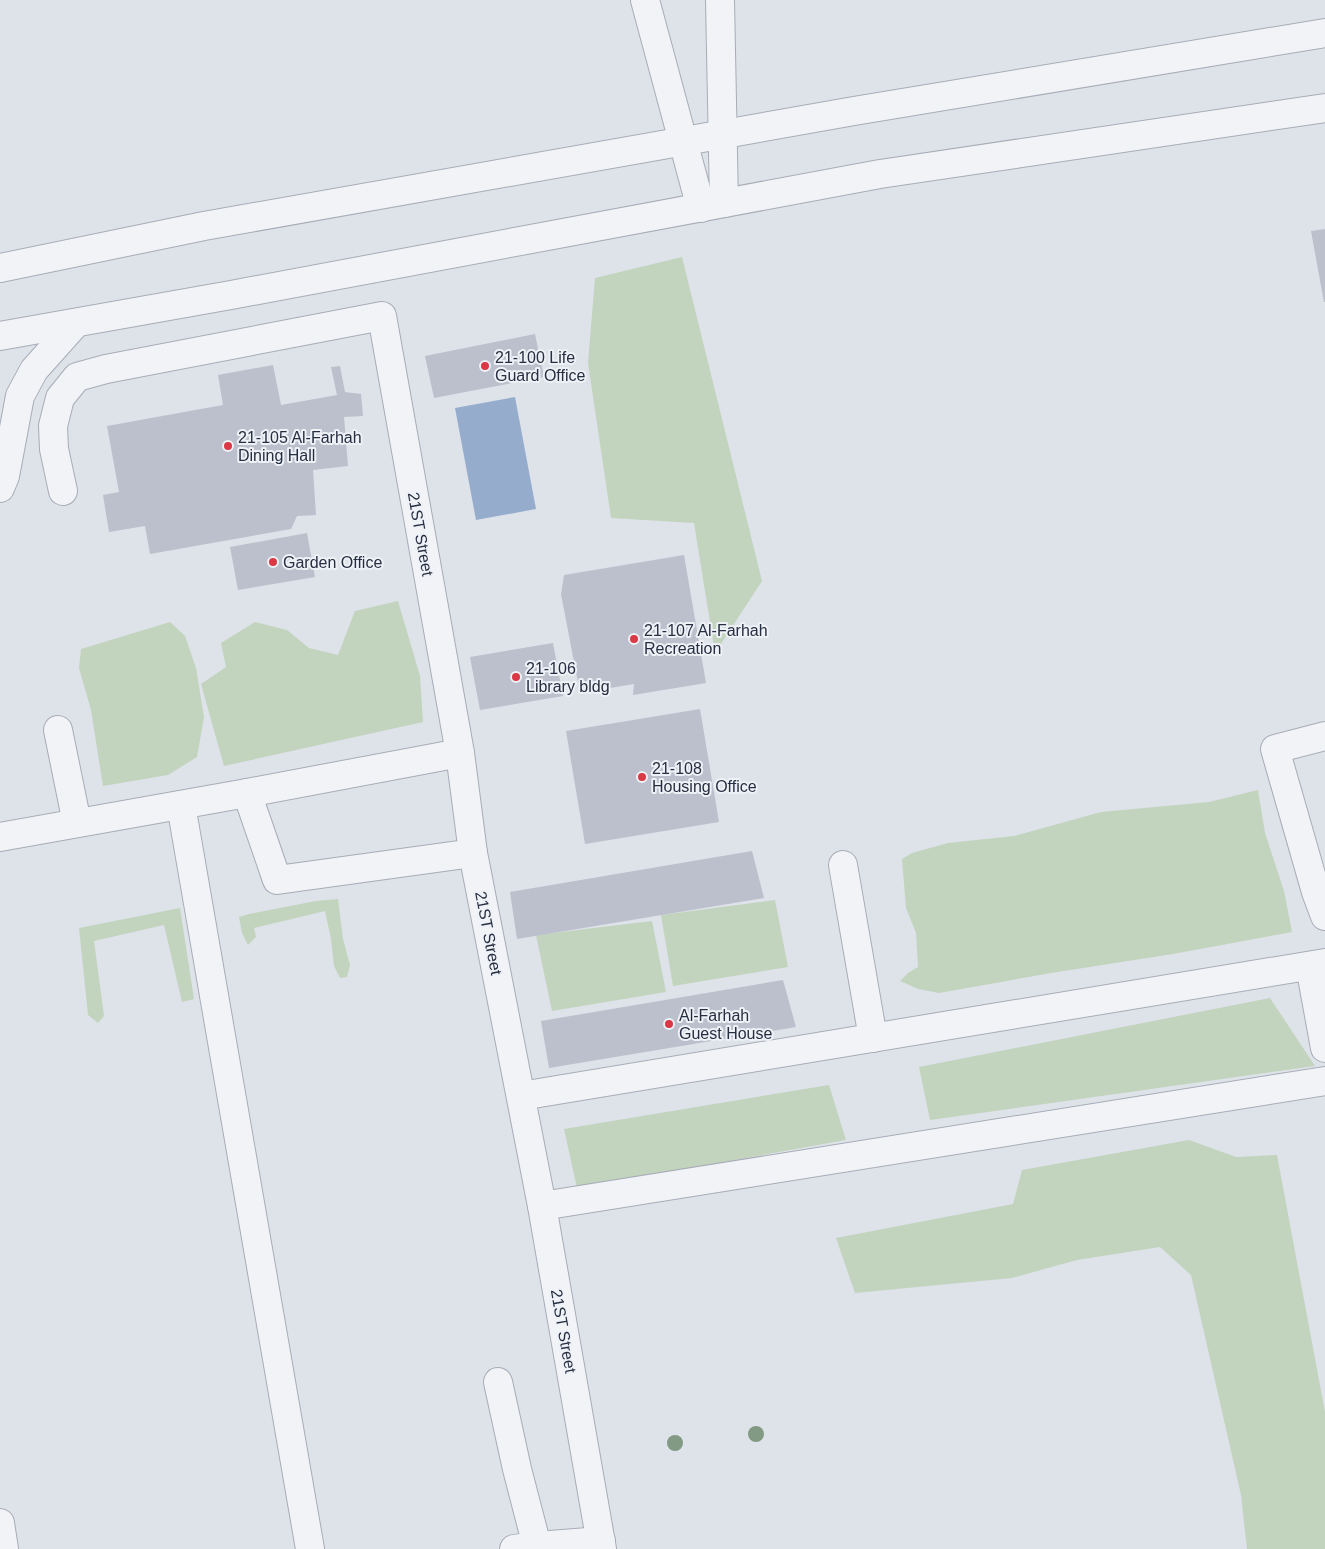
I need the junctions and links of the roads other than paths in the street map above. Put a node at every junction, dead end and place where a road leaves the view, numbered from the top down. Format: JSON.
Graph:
{"nodes":[{"id":1,"x":645,"y":0,"type":"edge"},
{"id":2,"x":720,"y":0,"type":"edge"},
{"id":3,"x":1325,"y":33,"type":"edge"},
{"id":4,"x":1325,"y":108,"type":"edge"},
{"id":5,"x":1291,"y":114,"type":"junction"},
{"id":6,"x":1325,"y":128,"type":"edge"},
{"id":7,"x":723,"y":134,"type":"junction"},
{"id":8,"x":683,"y":141,"type":"junction"},
{"id":9,"x":713,"y":206,"type":"junction"},
{"id":10,"x":0,"y":268,"type":"edge"},
{"id":11,"x":76,"y":323,"type":"junction"},
{"id":12,"x":0,"y":336,"type":"edge"},
{"id":13,"x":0,"y":488,"type":"edge"},
{"id":14,"x":63,"y":491,"type":"dead end"},
{"id":15,"x":58,"y":730,"type":"dead end"},
{"id":16,"x":1325,"y":736,"type":"edge"},
{"id":17,"x":460,"y":753,"type":"junction"},
{"id":18,"x":247,"y":793,"type":"junction"},
{"id":19,"x":181,"y":805,"type":"junction"},
{"id":20,"x":77,"y":823,"type":"junction"},
{"id":21,"x":0,"y":837,"type":"edge"},
{"id":22,"x":473,"y":853,"type":"junction"},
{"id":23,"x":843,"y":865,"type":"dead end"},
{"id":24,"x":1325,"y":916,"type":"edge"},
{"id":25,"x":1317,"y":965,"type":"edge"},
{"id":26,"x":873,"y":1038,"type":"junction"},
{"id":27,"x":1325,"y":1048,"type":"edge"},
{"id":28,"x":1325,"y":1081,"type":"edge"},
{"id":29,"x":521,"y":1096,"type":"junction"},
{"id":30,"x":542,"y":1206,"type":"junction"},
{"id":31,"x":498,"y":1382,"type":"dead end"},
{"id":32,"x":0,"y":1523,"type":"edge"},
{"id":33,"x":601,"y":1545,"type":"edge"},
{"id":34,"x":526,"y":1547,"type":"edge"},
{"id":35,"x":4,"y":1549,"type":"edge"},
{"id":36,"x":310,"y":1549,"type":"edge"}],
"edges":[{"from":1,"to":8,"type":"street"},
{"from":2,"to":7,"type":"street"},
{"from":3,"to":7,"type":"street"},
{"from":4,"to":5,"type":"street"},
{"from":5,"to":6,"type":"street"},
{"from":5,"to":9,"type":"street"},
{"from":7,"to":8,"type":"street"},
{"from":7,"to":9,"type":"street"},
{"from":8,"to":9,"type":"street"},
{"from":8,"to":10,"type":"street"},
{"from":9,"to":11,"type":"street"},
{"from":11,"to":12,"type":"street"},
{"from":11,"to":13,"type":"street"},
{"from":14,"to":17,"type":"street","name":"21ST Street"},
{"from":15,"to":20,"type":"street"},
{"from":16,"to":24,"type":"street"},
{"from":17,"to":18,"type":"street"},
{"from":17,"to":22,"type":"street","name":"21ST Street"},
{"from":18,"to":19,"type":"street"},
{"from":18,"to":22,"type":"street"},
{"from":19,"to":20,"type":"street"},
{"from":19,"to":36,"type":"street"},
{"from":20,"to":21,"type":"street"},
{"from":22,"to":29,"type":"street","name":"21ST Street"},
{"from":23,"to":26,"type":"street"},
{"from":25,"to":26,"type":"street"},
{"from":25,"to":27,"type":"street"},
{"from":26,"to":29,"type":"street"},
{"from":28,"to":30,"type":"street"},
{"from":29,"to":30,"type":"street","name":"21ST Street"},
{"from":30,"to":33,"type":"street","name":"21ST Street"},
{"from":31,"to":34,"type":"street"},
{"from":32,"to":35,"type":"street"},
{"from":33,"to":34,"type":"street"}]}
